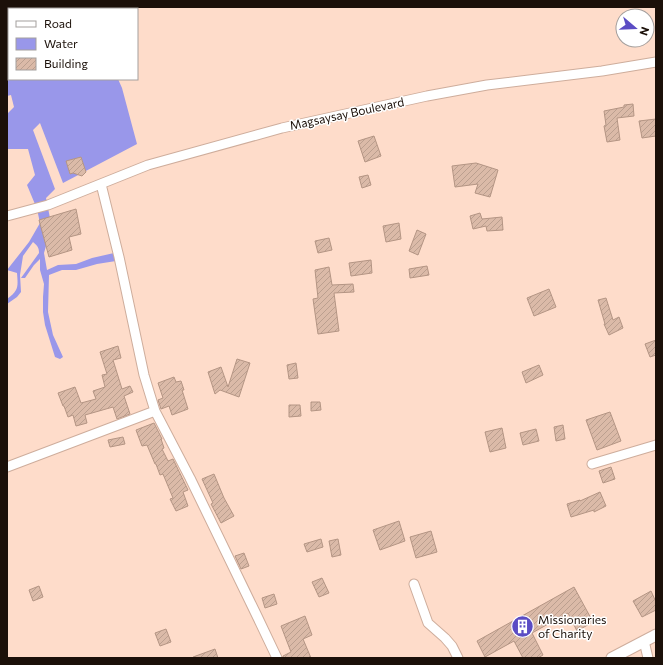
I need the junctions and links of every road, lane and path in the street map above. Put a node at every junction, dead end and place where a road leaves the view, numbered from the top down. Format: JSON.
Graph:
{"nodes":[{"id":1,"x":656,"y":62,"type":"edge"},
{"id":2,"x":101,"y":184,"type":"junction"},
{"id":3,"x":10,"y":215,"type":"edge"},
{"id":4,"x":155,"y":411,"type":"junction"},
{"id":5,"x":656,"y":445,"type":"edge"},
{"id":6,"x":592,"y":464,"type":"dead end"},
{"id":7,"x":7,"y":467,"type":"edge"},
{"id":8,"x":414,"y":584,"type":"dead end"},
{"id":9,"x":656,"y":634,"type":"edge"},
{"id":10,"x":644,"y":641,"type":"junction"},
{"id":11,"x":276,"y":658,"type":"edge"},
{"id":12,"x":458,"y":658,"type":"edge"},
{"id":13,"x":612,"y":658,"type":"edge"},
{"id":14,"x":648,"y":658,"type":"edge"}],
"edges":[{"from":1,"to":2,"type":"street","name":"Magsaysay Boulevard"},
{"from":2,"to":3,"type":"street","name":"Magsaysay Boulevard"},
{"from":2,"to":4,"type":"street"},
{"from":4,"to":7,"type":"street"},
{"from":4,"to":11,"type":"street"},
{"from":5,"to":6,"type":"street"},
{"from":8,"to":12,"type":"street"},
{"from":9,"to":10,"type":"street"},
{"from":10,"to":13,"type":"street"},
{"from":10,"to":14,"type":"street"}]}
